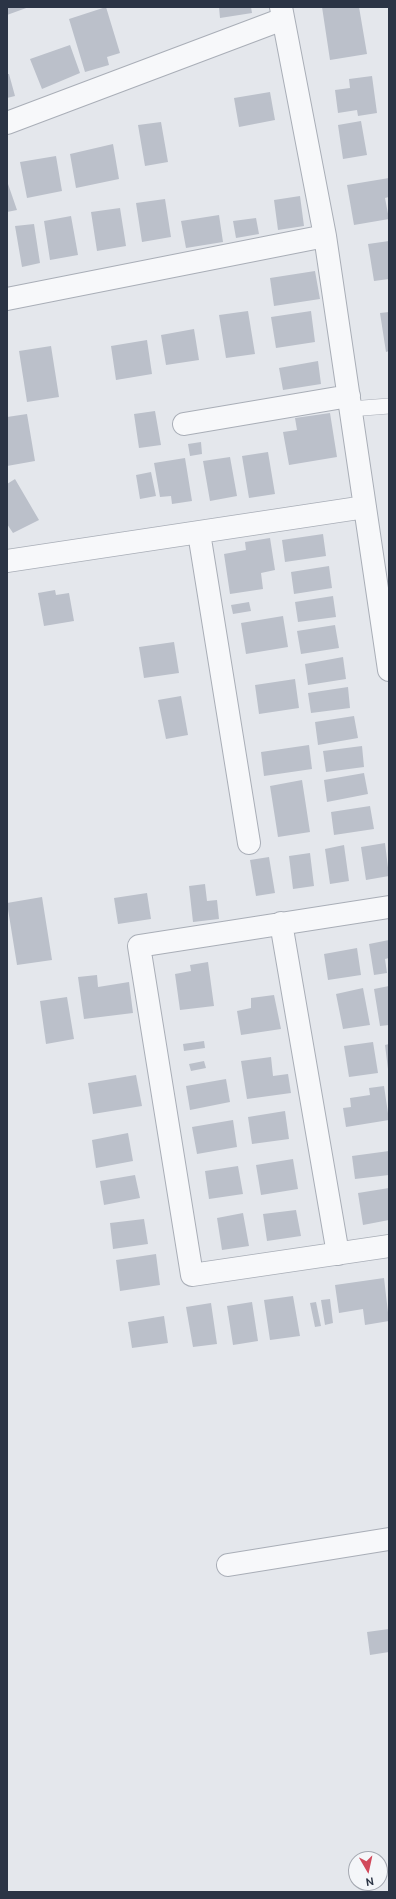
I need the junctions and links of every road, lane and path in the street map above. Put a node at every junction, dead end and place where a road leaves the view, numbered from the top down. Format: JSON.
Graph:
{"nodes":[{"id":1,"x":282,"y":13,"type":"edge"},
{"id":2,"x":7,"y":123,"type":"edge"},
{"id":3,"x":325,"y":236,"type":"junction"},
{"id":4,"x":7,"y":299,"type":"edge"},
{"id":5,"x":349,"y":402,"type":"junction"},
{"id":6,"x":389,"y":406,"type":"edge"},
{"id":7,"x":184,"y":424,"type":"dead end"},
{"id":8,"x":365,"y":507,"type":"junction"},
{"id":9,"x":199,"y":533,"type":"junction"},
{"id":10,"x":7,"y":561,"type":"edge"},
{"id":11,"x":389,"y":670,"type":"edge"},
{"id":12,"x":249,"y":843,"type":"dead end"},
{"id":13,"x":389,"y":907,"type":"edge"},
{"id":14,"x":282,"y":923,"type":"junction"},
{"id":15,"x":389,"y":1246,"type":"edge"},
{"id":16,"x":338,"y":1254,"type":"junction"},
{"id":17,"x":389,"y":1539,"type":"edge"},
{"id":18,"x":228,"y":1565,"type":"dead end"}],
"edges":[{"from":1,"to":2,"type":"street"},
{"from":1,"to":3,"type":"street"},
{"from":3,"to":4,"type":"street"},
{"from":3,"to":5,"type":"street"},
{"from":5,"to":6,"type":"lane"},
{"from":5,"to":7,"type":"street"},
{"from":5,"to":8,"type":"street"},
{"from":8,"to":9,"type":"street"},
{"from":8,"to":11,"type":"street"},
{"from":9,"to":10,"type":"street"},
{"from":9,"to":12,"type":"street"},
{"from":13,"to":14,"type":"street"},
{"from":14,"to":16,"type":"street"},
{"from":14,"to":16,"type":"street"},
{"from":15,"to":16,"type":"street"},
{"from":17,"to":18,"type":"street"}]}
